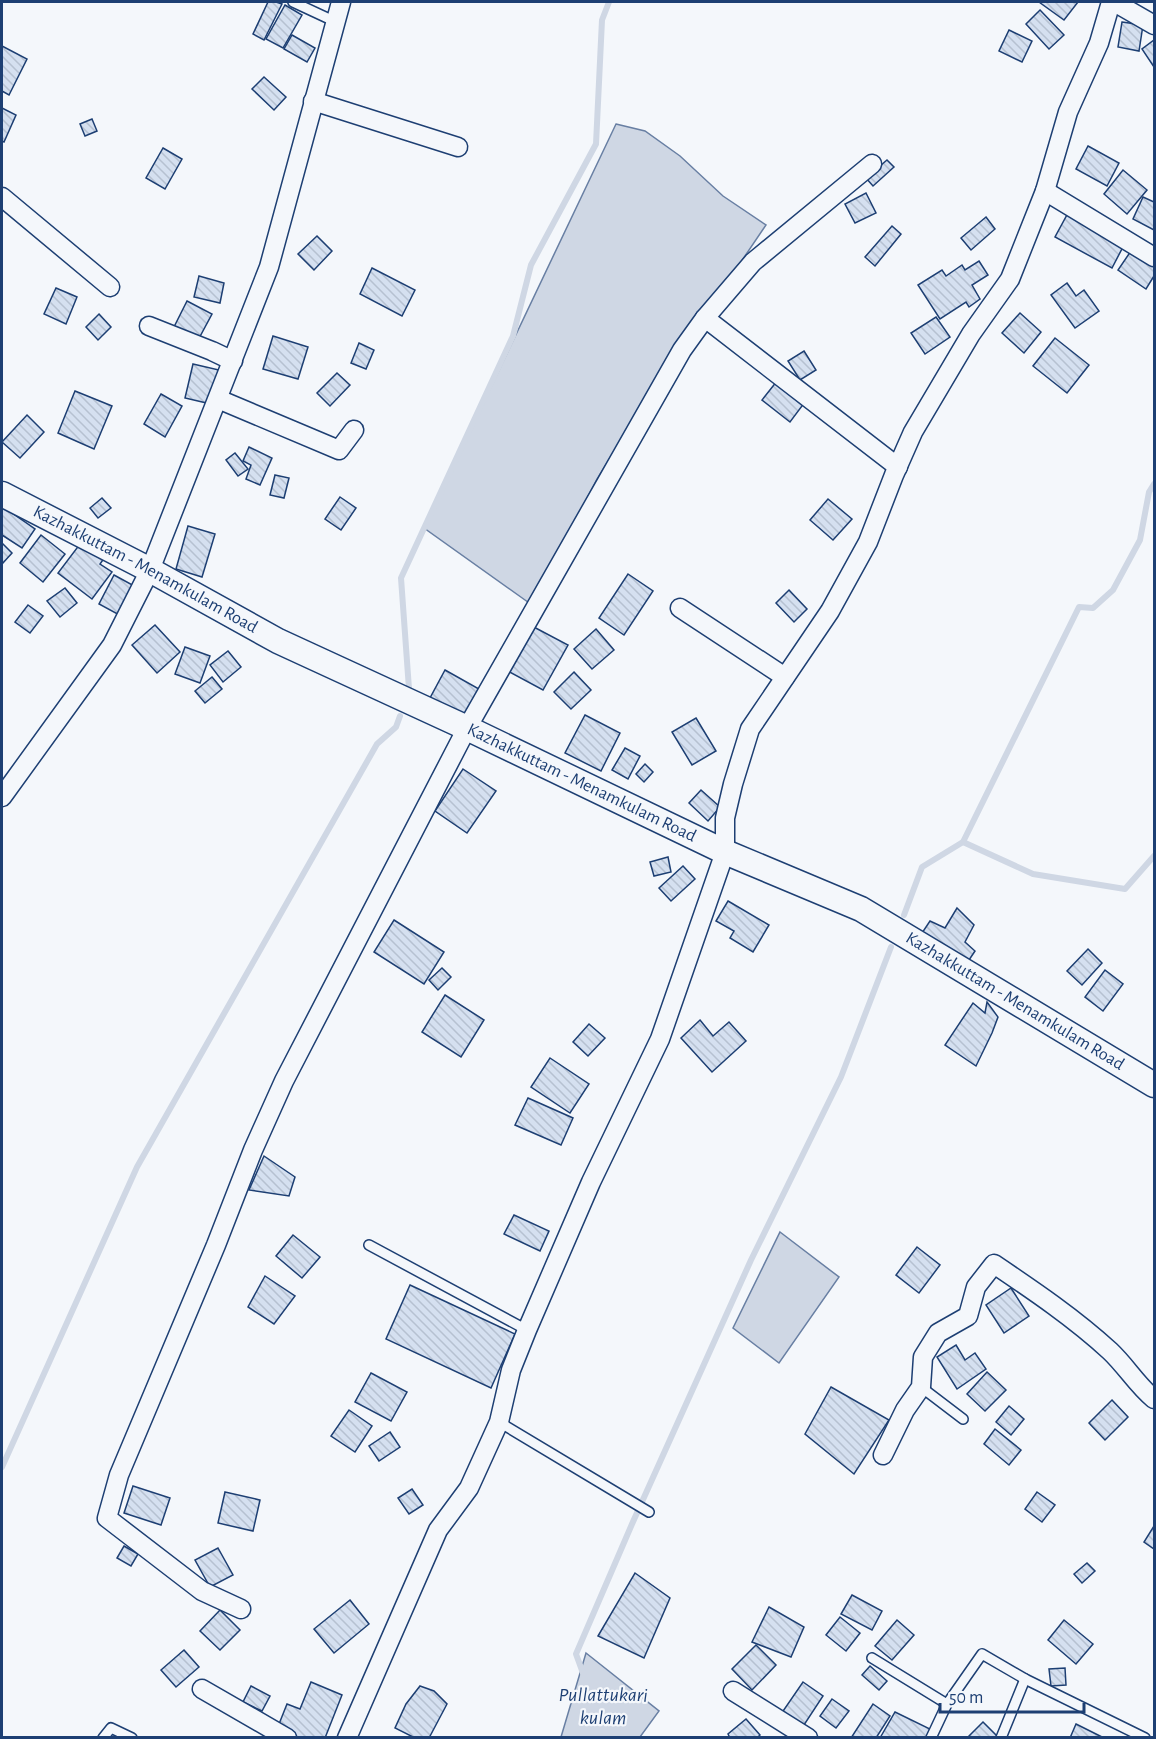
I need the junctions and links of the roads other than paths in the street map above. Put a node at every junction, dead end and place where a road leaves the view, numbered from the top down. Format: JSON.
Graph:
{"nodes":[{"id":1,"x":292,"y":2,"type":"edge"},
{"id":2,"x":341,"y":2,"type":"edge"},
{"id":3,"x":1113,"y":2,"type":"edge"},
{"id":4,"x":336,"y":22,"type":"junction"},
{"id":5,"x":1155,"y":25,"type":"edge"},
{"id":6,"x":313,"y":102,"type":"junction"},
{"id":7,"x":458,"y":147,"type":"dead end"},
{"id":8,"x":872,"y":164,"type":"dead end"},
{"id":9,"x":1045,"y":191,"type":"junction"},
{"id":10,"x":2,"y":197,"type":"edge"},
{"id":11,"x":1155,"y":257,"type":"edge"},
{"id":12,"x":110,"y":287,"type":"dead end"},
{"id":13,"x":705,"y":318,"type":"junction"},
{"id":14,"x":149,"y":326,"type":"dead end"},
{"id":15,"x":232,"y":361,"type":"junction"},
{"id":16,"x":218,"y":399,"type":"junction"},
{"id":17,"x":354,"y":430,"type":"dead end"},
{"id":18,"x":898,"y":467,"type":"junction"},
{"id":19,"x":2,"y":494,"type":"edge"},
{"id":20,"x":150,"y":570,"type":"junction"},
{"id":21,"x":680,"y":608,"type":"dead end"},
{"id":22,"x":784,"y":677,"type":"junction"},
{"id":23,"x":467,"y":728,"type":"junction"},
{"id":24,"x":2,"y":797,"type":"edge"},
{"id":25,"x":724,"y":852,"type":"junction"},
{"id":26,"x":1155,"y":1085,"type":"edge"},
{"id":27,"x":369,"y":1245,"type":"dead end"},
{"id":28,"x":527,"y":1330,"type":"junction"},
{"id":29,"x":921,"y":1387,"type":"junction"},
{"id":30,"x":1155,"y":1399,"type":"edge"},
{"id":31,"x":963,"y":1419,"type":"dead end"},
{"id":32,"x":499,"y":1422,"type":"junction"},
{"id":33,"x":883,"y":1455,"type":"dead end"},
{"id":34,"x":649,"y":1512,"type":"dead end"},
{"id":35,"x":241,"y":1609,"type":"dead end"},
{"id":36,"x":872,"y":1658,"type":"dead end"},
{"id":37,"x":1025,"y":1679,"type":"junction"},
{"id":38,"x":202,"y":1689,"type":"dead end"},
{"id":39,"x":733,"y":1691,"type":"dead end"},
{"id":40,"x":947,"y":1704,"type":"junction"},
{"id":41,"x":103,"y":1737,"type":"edge"},
{"id":42,"x":132,"y":1737,"type":"edge"},
{"id":43,"x":287,"y":1737,"type":"edge"},
{"id":44,"x":347,"y":1737,"type":"edge"},
{"id":45,"x":808,"y":1737,"type":"edge"},
{"id":46,"x":931,"y":1737,"type":"edge"},
{"id":47,"x":1001,"y":1737,"type":"edge"},
{"id":48,"x":1145,"y":1737,"type":"edge"}],
"edges":[{"from":1,"to":4,"type":"lane"},
{"from":2,"to":4,"type":"street"},
{"from":3,"to":5,"type":"street"},
{"from":3,"to":9,"type":"street"},
{"from":4,"to":6,"type":"street"},
{"from":6,"to":7,"type":"street"},
{"from":6,"to":15,"type":"street"},
{"from":8,"to":13,"type":"street"},
{"from":9,"to":11,"type":"street"},
{"from":9,"to":18,"type":"street"},
{"from":10,"to":12,"type":"street"},
{"from":13,"to":18,"type":"street"},
{"from":13,"to":23,"type":"street"},
{"from":14,"to":15,"type":"street"},
{"from":15,"to":16,"type":"street"},
{"from":16,"to":17,"type":"street"},
{"from":16,"to":20,"type":"street"},
{"from":18,"to":22,"type":"street"},
{"from":19,"to":20,"type":"main road","name":"Kazhakkuttam - Menamkulam Road"},
{"from":20,"to":23,"type":"main road","name":"Kazhakkuttam - Menamkulam Road"},
{"from":20,"to":24,"type":"street"},
{"from":21,"to":22,"type":"street"},
{"from":22,"to":25,"type":"street"},
{"from":23,"to":25,"type":"main road","name":"Kazhakkuttam - Menamkulam Road"},
{"from":23,"to":35,"type":"street"},
{"from":25,"to":26,"type":"main road","name":"Kazhakkuttam - Menamkulam Road"},
{"from":25,"to":28,"type":"street"},
{"from":27,"to":28,"type":"lane"},
{"from":28,"to":32,"type":"street"},
{"from":29,"to":30,"type":"street"},
{"from":29,"to":31,"type":"lane"},
{"from":29,"to":33,"type":"street"},
{"from":32,"to":34,"type":"lane"},
{"from":32,"to":44,"type":"street"},
{"from":36,"to":40,"type":"lane"},
{"from":37,"to":40,"type":"lane"},
{"from":37,"to":47,"type":"lane"},
{"from":37,"to":48,"type":"lane"},
{"from":38,"to":43,"type":"street"},
{"from":39,"to":45,"type":"street"},
{"from":40,"to":46,"type":"lane"},
{"from":41,"to":42,"type":"lane"}]}
